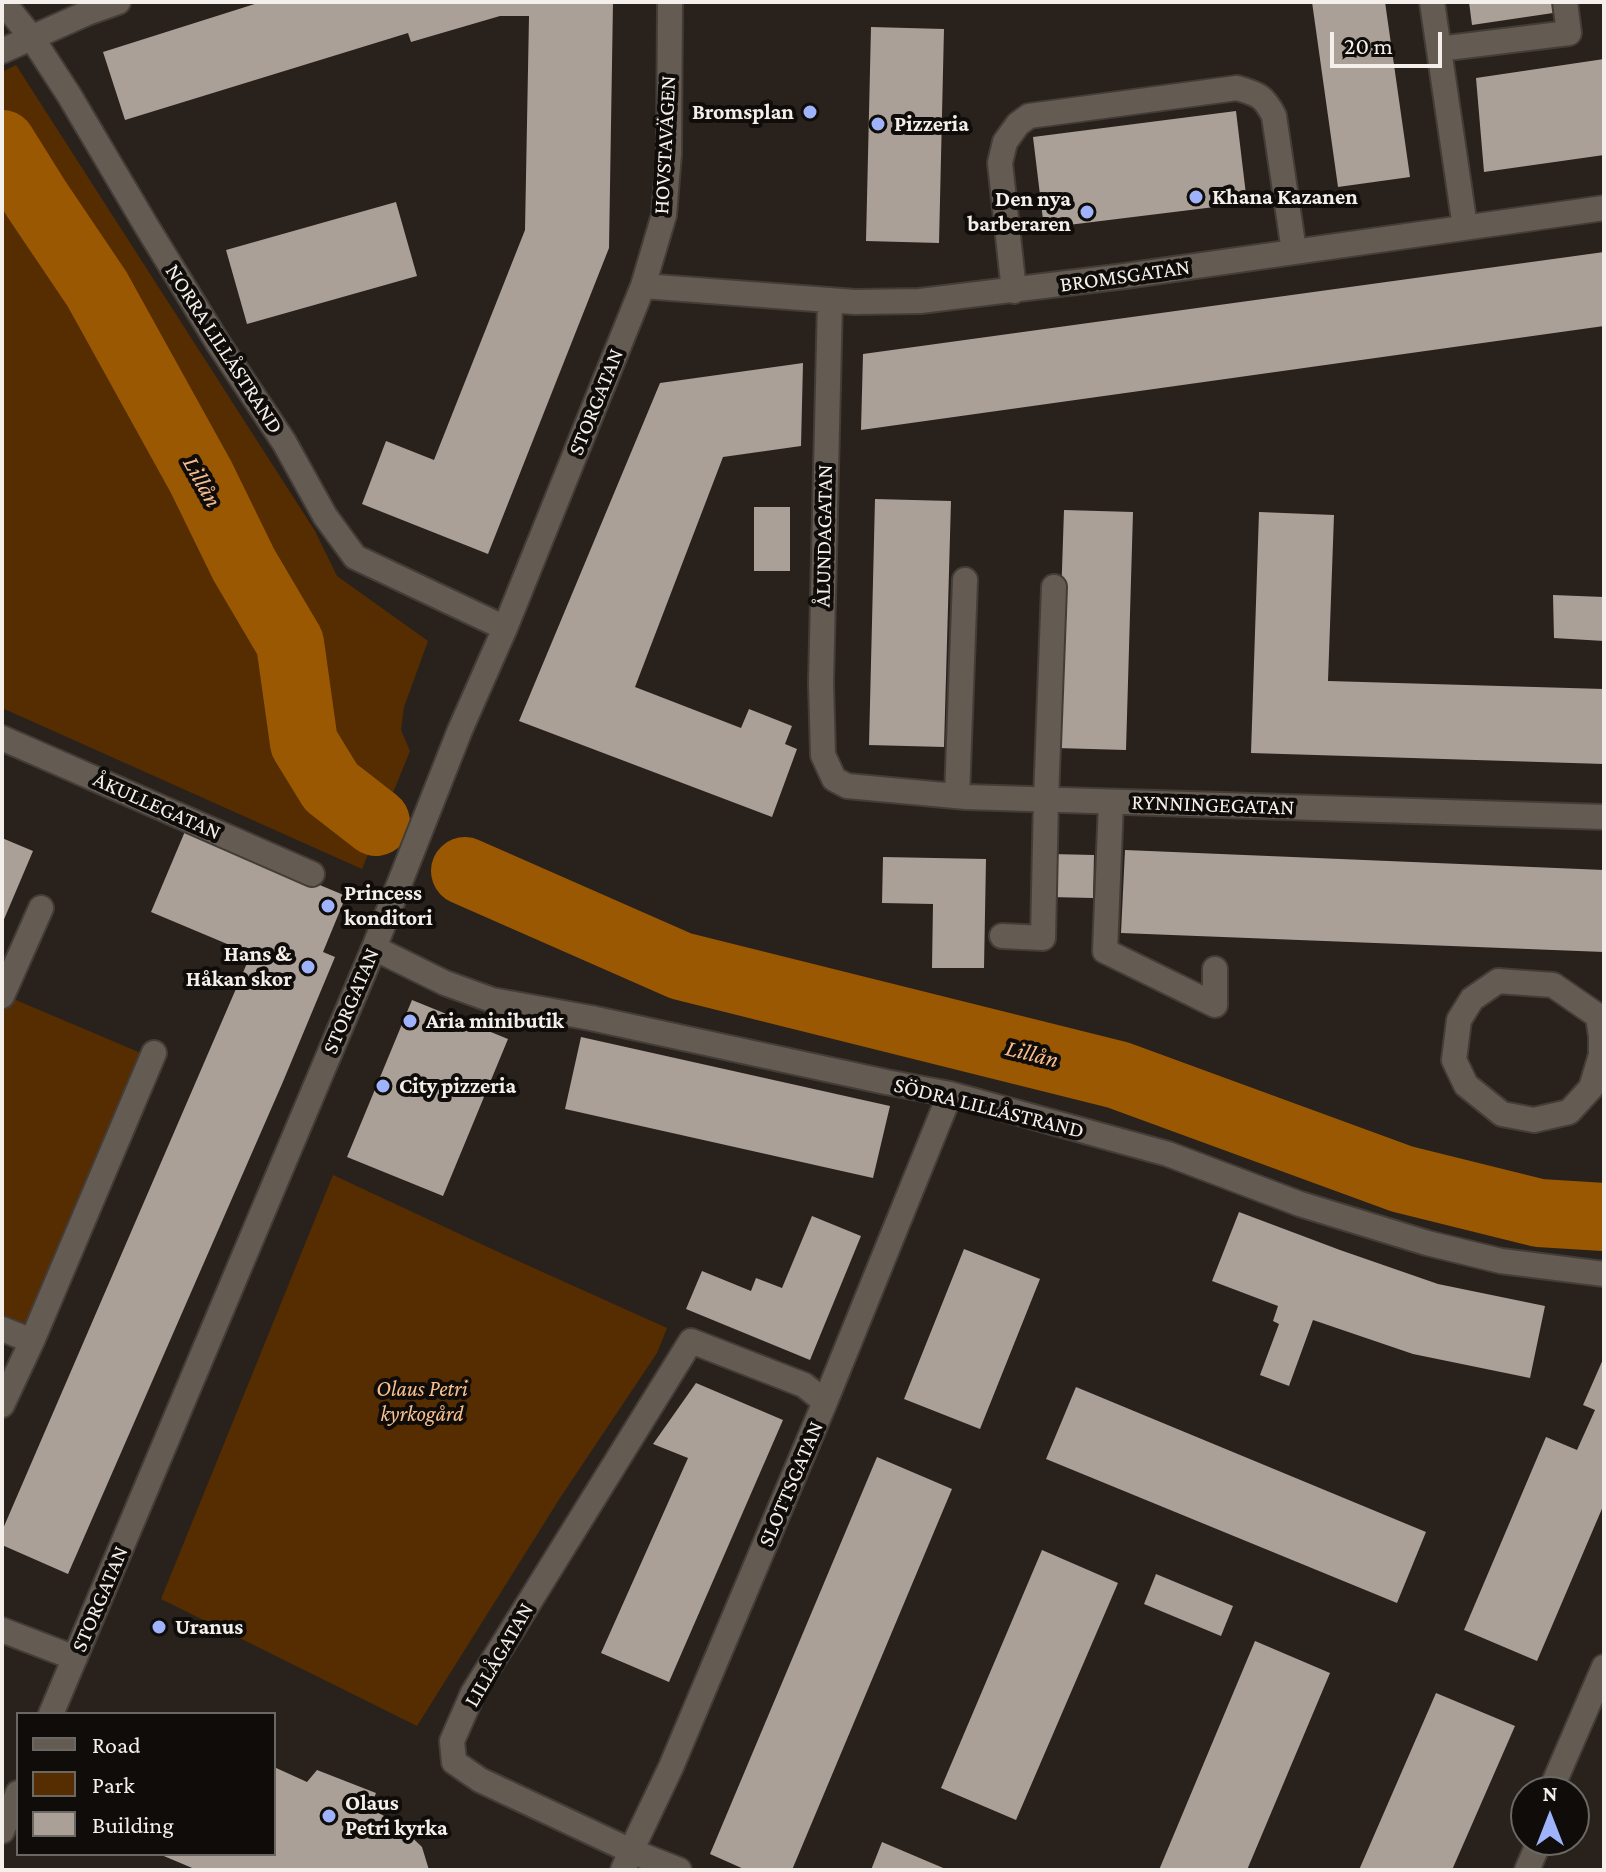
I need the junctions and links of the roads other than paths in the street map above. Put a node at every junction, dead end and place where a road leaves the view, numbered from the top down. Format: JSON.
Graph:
{"nodes":[{"id":1,"x":3,"y":2,"type":"edge"},
{"id":2,"x":118,"y":2,"type":"edge"},
{"id":3,"x":670,"y":2,"type":"edge"},
{"id":4,"x":1432,"y":2,"type":"edge"},
{"id":5,"x":1565,"y":2,"type":"edge"},
{"id":6,"x":32,"y":38,"type":"junction"},
{"id":7,"x":1439,"y":49,"type":"junction"},
{"id":8,"x":2,"y":51,"type":"edge"},
{"id":9,"x":1604,"y":208,"type":"edge"},
{"id":10,"x":1465,"y":227,"type":"junction"},
{"id":11,"x":1294,"y":251,"type":"junction"},
{"id":12,"x":643,"y":286,"type":"junction"},
{"id":13,"x":1014,"y":291,"type":"junction"},
{"id":14,"x":830,"y":300,"type":"junction"},
{"id":15,"x":965,"y":580,"type":"dead end"},
{"id":16,"x":1054,"y":587,"type":"dead end"},
{"id":17,"x":505,"y":628,"type":"junction"},
{"id":18,"x":2,"y":738,"type":"edge"},
{"id":19,"x":830,"y":771,"type":"joint"},
{"id":20,"x":957,"y":796,"type":"junction"},
{"id":21,"x":1046,"y":799,"type":"junction"},
{"id":22,"x":1111,"y":802,"type":"junction"},
{"id":23,"x":1604,"y":817,"type":"edge"},
{"id":24,"x":312,"y":874,"type":"dead end"},
{"id":25,"x":41,"y":908,"type":"dead end"},
{"id":26,"x":1002,"y":936,"type":"dead end"},
{"id":27,"x":374,"y":948,"type":"junction"},
{"id":28,"x":1215,"y":969,"type":"dead end"},
{"id":29,"x":2,"y":996,"type":"edge"},
{"id":30,"x":1601,"y":1017,"type":"edge"},
{"id":31,"x":154,"y":1053,"type":"dead end"},
{"id":32,"x":950,"y":1094,"type":"junction"},
{"id":33,"x":1604,"y":1274,"type":"edge"},
{"id":34,"x":2,"y":1329,"type":"edge"},
{"id":35,"x":32,"y":1341,"type":"junction"},
{"id":36,"x":825,"y":1402,"type":"junction"},
{"id":37,"x":2,"y":1405,"type":"edge"},
{"id":38,"x":2,"y":1630,"type":"edge"},
{"id":39,"x":75,"y":1658,"type":"junction"},
{"id":40,"x":1604,"y":1667,"type":"edge"},
{"id":41,"x":52,"y":1712,"type":"edge"},
{"id":42,"x":1593,"y":1724,"type":"edge"},
{"id":43,"x":1560,"y":1776,"type":"edge"},
{"id":44,"x":16,"y":1798,"type":"edge"},
{"id":45,"x":2,"y":1831,"type":"edge"},
{"id":46,"x":627,"y":1860,"type":"edge"},
{"id":47,"x":679,"y":1870,"type":"edge"}],
"edges":[{"from":1,"to":6,"type":"street","name":"NORRA LILLÅSTRAND"},
{"from":2,"to":6,"type":"street"},
{"from":3,"to":12,"type":"street","name":"HOVSTAVÄGEN"},
{"from":4,"to":7,"type":"street"},
{"from":5,"to":7,"type":"street"},
{"from":6,"to":8,"type":"street"},
{"from":6,"to":17,"type":"street","name":"NORRA LILLÅSTRAND"},
{"from":7,"to":10,"type":"street"},
{"from":9,"to":10,"type":"street","name":"BROMSGATAN"},
{"from":10,"to":11,"type":"street","name":"BROMSGATAN"},
{"from":11,"to":13,"type":"street","name":"BROMSGATAN"},
{"from":11,"to":13,"type":"street"},
{"from":12,"to":14,"type":"street","name":"BROMSGATAN"},
{"from":12,"to":17,"type":"street","name":"STORGATAN"},
{"from":13,"to":14,"type":"street","name":"BROMSGATAN"},
{"from":14,"to":19,"type":"street","name":"ÅLUNDAGATAN"},
{"from":15,"to":20,"type":"street"},
{"from":16,"to":21,"type":"street"},
{"from":17,"to":27,"type":"street","name":"STORGATAN"},
{"from":18,"to":24,"type":"street","name":"ÅKULLEGATAN"},
{"from":19,"to":20,"type":"street","name":"RYNNINGEGATAN"},
{"from":20,"to":21,"type":"street","name":"RYNNINGEGATAN"},
{"from":21,"to":22,"type":"street","name":"RYNNINGEGATAN"},
{"from":21,"to":26,"type":"street"},
{"from":22,"to":23,"type":"street","name":"RYNNINGEGATAN"},
{"from":22,"to":28,"type":"street"},
{"from":25,"to":29,"type":"street"},
{"from":27,"to":32,"type":"street","name":"SÖDRA LILLÅSTRAND"},
{"from":27,"to":39,"type":"street","name":"STORGATAN"},
{"from":30,"to":30,"type":"street"},
{"from":31,"to":35,"type":"street"},
{"from":32,"to":33,"type":"street","name":"SÖDRA LILLÅSTRAND"},
{"from":32,"to":36,"type":"street","name":"SLOTTSGATAN"},
{"from":34,"to":35,"type":"street"},
{"from":35,"to":37,"type":"street"},
{"from":36,"to":46,"type":"street","name":"SLOTTSGATAN"},
{"from":36,"to":46,"type":"street","name":"LILLÅGATAN"},
{"from":38,"to":39,"type":"street"},
{"from":39,"to":41,"type":"street","name":"STORGATAN"},
{"from":40,"to":42,"type":"street"},
{"from":42,"to":43,"type":"street"},
{"from":44,"to":45,"type":"street"},
{"from":46,"to":47,"type":"street","name":"LILLÅGATAN"}]}
